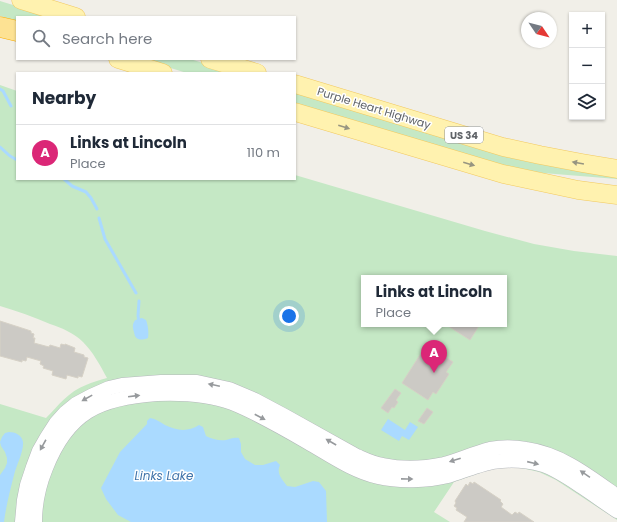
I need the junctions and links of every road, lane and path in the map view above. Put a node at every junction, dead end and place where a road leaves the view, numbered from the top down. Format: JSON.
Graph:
{"nodes":[{"id":1,"x":21,"y":0,"type":"edge"},
{"id":2,"x":73,"y":16,"type":"edge"},
{"id":3,"x":0,"y":23,"type":"edge"},
{"id":4,"x":0,"y":27,"type":"edge"},
{"id":5,"x":16,"y":29,"type":"edge"},
{"id":6,"x":16,"y":29,"type":"edge"},
{"id":7,"x":121,"y":60,"type":"edge"},
{"id":8,"x":213,"y":60,"type":"edge"},
{"id":9,"x":161,"y":72,"type":"edge"},
{"id":10,"x":254,"y":72,"type":"edge"},
{"id":11,"x":296,"y":84,"type":"edge"},
{"id":12,"x":296,"y":112,"type":"edge"},
{"id":13,"x":617,"y":168,"type":"edge"},
{"id":14,"x":617,"y":195,"type":"edge"},
{"id":15,"x":176,"y":387,"type":"junction"},
{"id":16,"x":382,"y":471,"type":"junction"},
{"id":17,"x":617,"y":496,"type":"edge"},
{"id":18,"x":617,"y":511,"type":"edge"},
{"id":19,"x":22,"y":522,"type":"edge"},
{"id":20,"x":35,"y":522,"type":"edge"}],
"edges":[{"from":1,"to":2,"type":"main road"},
{"from":3,"to":5,"type":"main road"},
{"from":4,"to":6,"type":"highway"},
{"from":7,"to":9,"type":"main road"},
{"from":8,"to":10,"type":"main road"},
{"from":13,"to":11,"type":"main road","name":"Purple Heart Highway","number":"US 34","one_way":true},
{"from":12,"to":14,"type":"main road","number":"US 34","one_way":true},
{"from":15,"to":16,"type":"lane"},
{"from":15,"to":19,"type":"lane","one_way":true},
{"from":20,"to":15,"type":"lane","one_way":true},
{"from":17,"to":16,"type":"lane","one_way":true},
{"from":16,"to":18,"type":"lane","one_way":true}]}
